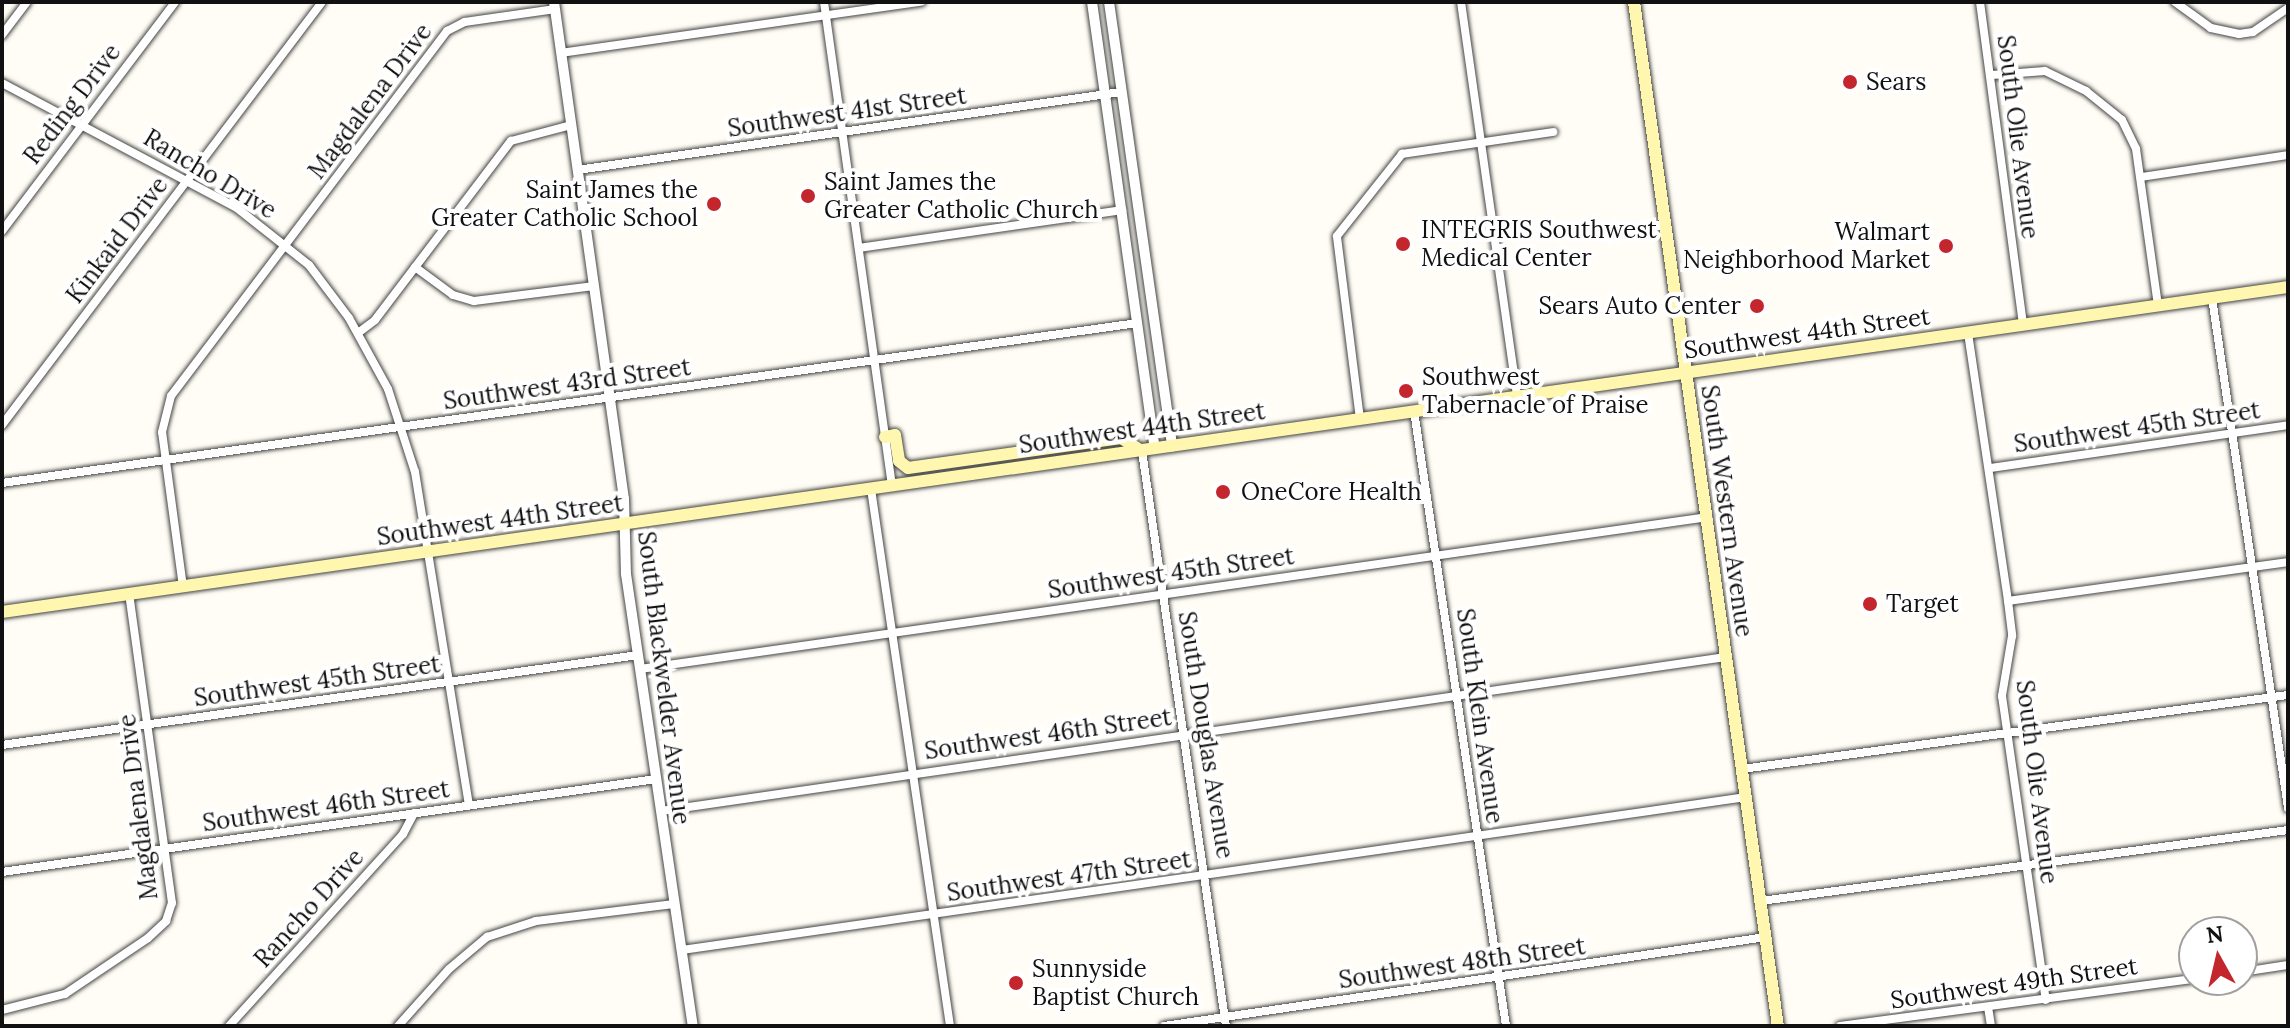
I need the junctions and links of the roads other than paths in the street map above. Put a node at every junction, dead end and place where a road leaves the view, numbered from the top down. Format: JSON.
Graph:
{"nodes":[{"id":1,"x":27,"y":2,"type":"edge"},
{"id":2,"x":175,"y":2,"type":"edge"},
{"id":3,"x":322,"y":2,"type":"edge"},
{"id":4,"x":824,"y":2,"type":"edge"},
{"id":5,"x":921,"y":2,"type":"edge"},
{"id":6,"x":1092,"y":2,"type":"edge"},
{"id":7,"x":1109,"y":2,"type":"edge"},
{"id":8,"x":1461,"y":2,"type":"edge"},
{"id":9,"x":1634,"y":2,"type":"edge"},
{"id":10,"x":1980,"y":2,"type":"edge"},
{"id":11,"x":2175,"y":2,"type":"edge"},
{"id":12,"x":555,"y":6,"type":"edge"},
{"id":13,"x":2288,"y":8,"type":"edge"},
{"id":14,"x":826,"y":16,"type":"junction"},
{"id":15,"x":2,"y":35,"type":"edge"},
{"id":16,"x":561,"y":53,"type":"junction"},
{"id":17,"x":1992,"y":75,"type":"junction"},
{"id":18,"x":2,"y":83,"type":"edge"},
{"id":19,"x":1121,"y":92,"type":"junction"},
{"id":20,"x":1105,"y":95,"type":"junction"},
{"id":21,"x":82,"y":125,"type":"junction"},
{"id":22,"x":571,"y":125,"type":"junction"},
{"id":23,"x":841,"y":132,"type":"junction"},
{"id":24,"x":1553,"y":132,"type":"dead end"},
{"id":25,"x":1481,"y":141,"type":"junction"},
{"id":26,"x":2288,"y":155,"type":"edge"},
{"id":27,"x":577,"y":170,"type":"junction"},
{"id":28,"x":2141,"y":177,"type":"junction"},
{"id":29,"x":188,"y":179,"type":"junction"},
{"id":30,"x":1122,"y":210,"type":"junction"},
{"id":31,"x":2,"y":231,"type":"edge"},
{"id":32,"x":286,"y":244,"type":"junction"},
{"id":33,"x":859,"y":248,"type":"junction"},
{"id":34,"x":415,"y":267,"type":"junction"},
{"id":35,"x":594,"y":286,"type":"junction"},
{"id":36,"x":2288,"y":287,"type":"edge"},
{"id":37,"x":2212,"y":298,"type":"junction"},
{"id":38,"x":2158,"y":306,"type":"junction"},
{"id":39,"x":1137,"y":323,"type":"junction"},
{"id":40,"x":2023,"y":325,"type":"junction"},
{"id":41,"x":358,"y":333,"type":"junction"},
{"id":42,"x":1968,"y":333,"type":"junction"},
{"id":43,"x":874,"y":360,"type":"junction"},
{"id":44,"x":1685,"y":373,"type":"junction"},
{"id":45,"x":1517,"y":397,"type":"junction"},
{"id":46,"x":610,"y":398,"type":"junction"},
{"id":47,"x":1414,"y":411,"type":"junction"},
{"id":48,"x":1360,"y":419,"type":"junction"},
{"id":49,"x":2,"y":425,"type":"edge"},
{"id":50,"x":2288,"y":425,"type":"edge"},
{"id":51,"x":403,"y":427,"type":"junction"},
{"id":52,"x":2233,"y":433,"type":"junction"},
{"id":53,"x":890,"y":436,"type":"junction"},
{"id":54,"x":1172,"y":447,"type":"junction"},
{"id":55,"x":1149,"y":450,"type":"junction"},
{"id":56,"x":166,"y":460,"type":"junction"},
{"id":57,"x":1991,"y":468,"type":"junction"},
{"id":58,"x":2,"y":483,"type":"edge"},
{"id":59,"x":892,"y":486,"type":"junction"},
{"id":60,"x":871,"y":489,"type":"junction"},
{"id":61,"x":1708,"y":517,"type":"junction"},
{"id":62,"x":624,"y":525,"type":"junction"},
{"id":63,"x":429,"y":552,"type":"junction"},
{"id":64,"x":1435,"y":555,"type":"junction"},
{"id":65,"x":2288,"y":562,"type":"edge"},
{"id":66,"x":2253,"y":567,"type":"junction"},
{"id":67,"x":183,"y":587,"type":"junction"},
{"id":68,"x":1163,"y":594,"type":"junction"},
{"id":69,"x":129,"y":595,"type":"junction"},
{"id":70,"x":2008,"y":601,"type":"junction"},
{"id":71,"x":2,"y":612,"type":"edge"},
{"id":72,"x":893,"y":635,"type":"junction"},
{"id":73,"x":638,"y":655,"type":"junction"},
{"id":74,"x":1726,"y":657,"type":"junction"},
{"id":75,"x":640,"y":669,"type":"junction"},
{"id":76,"x":451,"y":682,"type":"junction"},
{"id":77,"x":2288,"y":695,"type":"edge"},
{"id":78,"x":1460,"y":697,"type":"junction"},
{"id":79,"x":2272,"y":697,"type":"junction"},
{"id":80,"x":149,"y":725,"type":"junction"},
{"id":81,"x":1187,"y":736,"type":"junction"},
{"id":82,"x":2008,"y":736,"type":"junction"},
{"id":83,"x":2,"y":745,"type":"edge"},
{"id":84,"x":1742,"y":769,"type":"junction"},
{"id":85,"x":913,"y":773,"type":"junction"},
{"id":86,"x":656,"y":779,"type":"junction"},
{"id":87,"x":1746,"y":797,"type":"junction"},
{"id":88,"x":469,"y":805,"type":"junction"},
{"id":89,"x":2288,"y":808,"type":"edge"},
{"id":90,"x":661,"y":811,"type":"junction"},
{"id":91,"x":414,"y":813,"type":"junction"},
{"id":92,"x":2288,"y":830,"type":"edge"},
{"id":93,"x":1478,"y":837,"type":"junction"},
{"id":94,"x":165,"y":849,"type":"junction"},
{"id":95,"x":2027,"y":869,"type":"junction"},
{"id":96,"x":2,"y":872,"type":"edge"},
{"id":97,"x":1208,"y":877,"type":"junction"},
{"id":98,"x":1761,"y":901,"type":"junction"},
{"id":99,"x":674,"y":904,"type":"junction"},
{"id":100,"x":934,"y":915,"type":"junction"},
{"id":101,"x":1766,"y":937,"type":"junction"},
{"id":102,"x":682,"y":950,"type":"junction"},
{"id":103,"x":2288,"y":965,"type":"edge"},
{"id":104,"x":2258,"y":970,"type":"edge"},
{"id":105,"x":1500,"y":979,"type":"junction"},
{"id":106,"x":2178,"y":981,"type":"edge"},
{"id":107,"x":2046,"y":1000,"type":"junction"},
{"id":108,"x":1988,"y":1007,"type":"junction"},
{"id":109,"x":2,"y":1010,"type":"edge"},
{"id":110,"x":1226,"y":1022,"type":"edge"},
{"id":111,"x":229,"y":1026,"type":"edge"},
{"id":112,"x":398,"y":1026,"type":"edge"},
{"id":113,"x":693,"y":1026,"type":"edge"},
{"id":114,"x":950,"y":1026,"type":"edge"},
{"id":115,"x":1164,"y":1026,"type":"edge"},
{"id":116,"x":1506,"y":1026,"type":"edge"},
{"id":117,"x":1778,"y":1026,"type":"edge"},
{"id":118,"x":1840,"y":1026,"type":"edge"},
{"id":119,"x":1991,"y":1026,"type":"edge"}],
"edges":[{"from":1,"to":15,"type":"street"},
{"from":2,"to":21,"type":"street","name":"Reding Drive"},
{"from":3,"to":29,"type":"street","name":"Kinkaid Drive"},
{"from":4,"to":14,"type":"street"},
{"from":5,"to":14,"type":"street"},
{"from":6,"to":20,"type":"street","name":"South Douglas Avenue"},
{"from":7,"to":19,"type":"street"},
{"from":8,"to":25,"type":"street"},
{"from":9,"to":44,"type":"main road","name":"South Western Avenue"},
{"from":10,"to":17,"type":"street","name":"South Olie Avenue"},
{"from":11,"to":13,"type":"street"},
{"from":12,"to":16,"type":"street","name":"South Blackwelder Avenue"},
{"from":12,"to":32,"type":"street","name":"Magdalena Drive"},
{"from":14,"to":16,"type":"street"},
{"from":14,"to":23,"type":"street"},
{"from":16,"to":22,"type":"street","name":"South Blackwelder Avenue"},
{"from":17,"to":28,"type":"street"},
{"from":17,"to":40,"type":"street","name":"South Olie Avenue"},
{"from":18,"to":21,"type":"street","name":"Rancho Drive"},
{"from":19,"to":20,"type":"street","name":"Southwest 41st Street"},
{"from":19,"to":54,"type":"street"},
{"from":20,"to":23,"type":"street","name":"Southwest 41st Street"},
{"from":20,"to":30,"type":"street","name":"South Douglas Avenue"},
{"from":21,"to":29,"type":"street","name":"Rancho Drive"},
{"from":21,"to":31,"type":"street","name":"Reding Drive"},
{"from":22,"to":27,"type":"street","name":"South Blackwelder Avenue"},
{"from":22,"to":34,"type":"street"},
{"from":23,"to":27,"type":"street","name":"Southwest 41st Street"},
{"from":23,"to":33,"type":"street"},
{"from":24,"to":25,"type":"street"},
{"from":25,"to":45,"type":"street"},
{"from":25,"to":48,"type":"street"},
{"from":26,"to":28,"type":"street"},
{"from":27,"to":35,"type":"street","name":"South Blackwelder Avenue"},
{"from":28,"to":38,"type":"street"},
{"from":29,"to":32,"type":"street","name":"Rancho Drive"},
{"from":29,"to":49,"type":"street","name":"Kinkaid Drive"},
{"from":30,"to":33,"type":"street"},
{"from":30,"to":39,"type":"street","name":"South Douglas Avenue"},
{"from":32,"to":41,"type":"street","name":"Rancho Drive"},
{"from":32,"to":56,"type":"street","name":"Magdalena Drive"},
{"from":33,"to":43,"type":"street"},
{"from":34,"to":35,"type":"street"},
{"from":34,"to":41,"type":"street"},
{"from":35,"to":46,"type":"street","name":"South Blackwelder Avenue"},
{"from":36,"to":37,"type":"main road","name":"Southwest 44th Street"},
{"from":37,"to":38,"type":"main road","name":"Southwest 44th Street"},
{"from":37,"to":52,"type":"street"},
{"from":38,"to":40,"type":"main road","name":"Southwest 44th Street"},
{"from":39,"to":43,"type":"street","name":"Southwest 43rd Street"},
{"from":39,"to":55,"type":"street","name":"South Douglas Avenue"},
{"from":40,"to":42,"type":"main road","name":"Southwest 44th Street"},
{"from":41,"to":51,"type":"street","name":"Rancho Drive"},
{"from":42,"to":44,"type":"main road","name":"Southwest 44th Street"},
{"from":42,"to":57,"type":"street","name":"South Olie Avenue"},
{"from":43,"to":46,"type":"street","name":"Southwest 43rd Street"},
{"from":43,"to":53,"type":"street"},
{"from":44,"to":45,"type":"main road","name":"Southwest 44th Street"},
{"from":44,"to":61,"type":"main road","name":"South Western Avenue"},
{"from":45,"to":47,"type":"main road","name":"Southwest 44th Street"},
{"from":46,"to":51,"type":"street","name":"Southwest 43rd Street"},
{"from":46,"to":62,"type":"street","name":"South Blackwelder Avenue"},
{"from":47,"to":48,"type":"main road","name":"Southwest 44th Street"},
{"from":47,"to":64,"type":"street","name":"South Klein Avenue"},
{"from":48,"to":54,"type":"main road","name":"Southwest 44th Street"},
{"from":50,"to":52,"type":"street","name":"Southwest 45th Street"},
{"from":51,"to":56,"type":"street","name":"Southwest 43rd Street"},
{"from":51,"to":63,"type":"street","name":"Rancho Drive"},
{"from":52,"to":57,"type":"street","name":"Southwest 45th Street"},
{"from":52,"to":66,"type":"street"},
{"from":53,"to":55,"type":"main road"},
{"from":53,"to":59,"type":"street"},
{"from":54,"to":55,"type":"main road","name":"Southwest 44th Street"},
{"from":55,"to":59,"type":"main road","name":"Southwest 44th Street"},
{"from":55,"to":68,"type":"street","name":"South Douglas Avenue"},
{"from":56,"to":58,"type":"street","name":"Southwest 43rd Street"},
{"from":56,"to":67,"type":"street","name":"Magdalena Drive"},
{"from":57,"to":70,"type":"street","name":"South Olie Avenue"},
{"from":59,"to":60,"type":"main road","name":"Southwest 44th Street"},
{"from":60,"to":62,"type":"main road","name":"Southwest 44th Street"},
{"from":60,"to":72,"type":"street"},
{"from":61,"to":64,"type":"street","name":"Southwest 45th Street"},
{"from":61,"to":74,"type":"main road","name":"South Western Avenue"},
{"from":62,"to":63,"type":"main road","name":"Southwest 44th Street"},
{"from":62,"to":73,"type":"street","name":"South Blackwelder Avenue"},
{"from":63,"to":67,"type":"main road","name":"Southwest 44th Street"},
{"from":63,"to":76,"type":"street","name":"Rancho Drive"},
{"from":64,"to":68,"type":"street","name":"Southwest 45th Street"},
{"from":64,"to":78,"type":"street","name":"South Klein Avenue"},
{"from":65,"to":66,"type":"street"},
{"from":66,"to":70,"type":"street"},
{"from":66,"to":79,"type":"street"},
{"from":67,"to":69,"type":"main road","name":"Southwest 44th Street"},
{"from":68,"to":72,"type":"street","name":"Southwest 45th Street"},
{"from":68,"to":81,"type":"street","name":"South Douglas Avenue"},
{"from":69,"to":71,"type":"main road","name":"Southwest 44th Street"},
{"from":69,"to":80,"type":"street","name":"Magdalena Drive"},
{"from":70,"to":82,"type":"street","name":"South Olie Avenue"},
{"from":72,"to":75,"type":"street","name":"Southwest 45th Street"},
{"from":72,"to":85,"type":"street"},
{"from":73,"to":75,"type":"street","name":"South Blackwelder Avenue"},
{"from":73,"to":76,"type":"street","name":"Southwest 45th Street"},
{"from":74,"to":78,"type":"street","name":"Southwest 46th Street"},
{"from":74,"to":84,"type":"main road","name":"South Western Avenue"},
{"from":75,"to":86,"type":"street","name":"South Blackwelder Avenue"},
{"from":76,"to":80,"type":"street","name":"Southwest 45th Street"},
{"from":76,"to":88,"type":"street","name":"Rancho Drive"},
{"from":77,"to":79,"type":"street"},
{"from":78,"to":81,"type":"street","name":"Southwest 46th Street"},
{"from":78,"to":93,"type":"street","name":"South Klein Avenue"},
{"from":79,"to":82,"type":"street"},
{"from":79,"to":89,"type":"street"},
{"from":80,"to":83,"type":"street","name":"Southwest 45th Street"},
{"from":80,"to":94,"type":"street","name":"Magdalena Drive"},
{"from":81,"to":85,"type":"street","name":"Southwest 46th Street"},
{"from":81,"to":97,"type":"street","name":"South Douglas Avenue"},
{"from":82,"to":84,"type":"street"},
{"from":82,"to":95,"type":"street","name":"South Olie Avenue"},
{"from":84,"to":87,"type":"main road","name":"South Western Avenue"},
{"from":85,"to":90,"type":"street","name":"Southwest 46th Street"},
{"from":85,"to":100,"type":"street"},
{"from":86,"to":88,"type":"street","name":"Southwest 46th Street"},
{"from":86,"to":90,"type":"street","name":"South Blackwelder Avenue"},
{"from":87,"to":93,"type":"street","name":"Southwest 47th Street"},
{"from":87,"to":98,"type":"main road","name":"South Western Avenue"},
{"from":88,"to":91,"type":"street","name":"Southwest 46th Street"},
{"from":90,"to":99,"type":"street","name":"South Blackwelder Avenue"},
{"from":91,"to":94,"type":"street","name":"Southwest 46th Street"},
{"from":91,"to":111,"type":"street","name":"Rancho Drive"},
{"from":92,"to":95,"type":"street"},
{"from":93,"to":97,"type":"street","name":"Southwest 47th Street"},
{"from":93,"to":105,"type":"street","name":"South Klein Avenue"},
{"from":94,"to":96,"type":"street","name":"Southwest 46th Street"},
{"from":94,"to":109,"type":"street","name":"Magdalena Drive"},
{"from":95,"to":98,"type":"street"},
{"from":95,"to":107,"type":"street","name":"South Olie Avenue"},
{"from":97,"to":100,"type":"street","name":"Southwest 47th Street"},
{"from":97,"to":110,"type":"street","name":"South Douglas Avenue"},
{"from":98,"to":101,"type":"main road","name":"South Western Avenue"},
{"from":99,"to":102,"type":"street","name":"South Blackwelder Avenue"},
{"from":99,"to":112,"type":"street"},
{"from":100,"to":102,"type":"street","name":"Southwest 47th Street"},
{"from":100,"to":114,"type":"street"},
{"from":101,"to":105,"type":"street","name":"Southwest 48th Street"},
{"from":101,"to":117,"type":"main road","name":"South Western Avenue"},
{"from":102,"to":113,"type":"street","name":"South Blackwelder Avenue"},
{"from":103,"to":104,"type":"street"},
{"from":105,"to":110,"type":"street","name":"Southwest 48th Street"},
{"from":105,"to":116,"type":"street","name":"South Klein Avenue"},
{"from":106,"to":107,"type":"street","name":"Southwest 49th Street"},
{"from":107,"to":108,"type":"street","name":"Southwest 49th Street"},
{"from":108,"to":118,"type":"street","name":"Southwest 49th Street"},
{"from":108,"to":119,"type":"street"},
{"from":110,"to":115,"type":"street","name":"Southwest 48th Street"}]}
